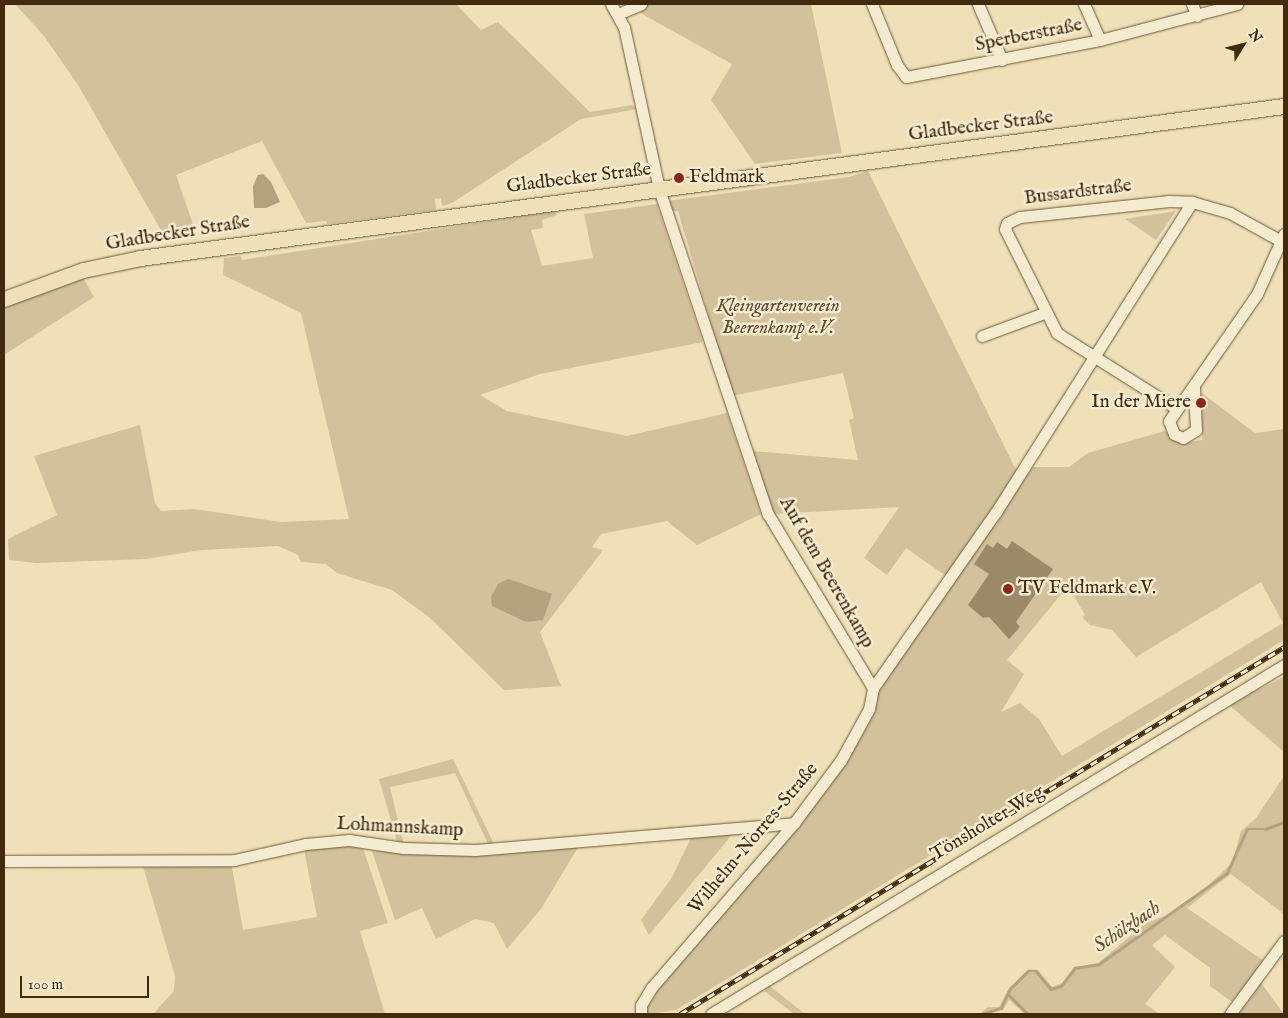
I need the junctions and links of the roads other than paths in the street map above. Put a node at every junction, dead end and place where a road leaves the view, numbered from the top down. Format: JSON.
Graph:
{"nodes":[{"id":1,"x":611,"y":4,"type":"edge"},
{"id":2,"x":641,"y":4,"type":"edge"},
{"id":3,"x":872,"y":4,"type":"edge"},
{"id":4,"x":978,"y":4,"type":"edge"},
{"id":5,"x":1084,"y":4,"type":"edge"},
{"id":6,"x":1192,"y":4,"type":"edge"},
{"id":7,"x":1237,"y":4,"type":"edge"},
{"id":8,"x":618,"y":14,"type":"junction"},
{"id":9,"x":1197,"y":16,"type":"junction"},
{"id":10,"x":1100,"y":40,"type":"junction"},
{"id":11,"x":1002,"y":60,"type":"junction"},
{"id":12,"x":1284,"y":106,"type":"edge"},
{"id":13,"x":659,"y":189,"type":"junction"},
{"id":14,"x":1192,"y":202,"type":"junction"},
{"id":15,"x":1283,"y":238,"type":"edge"},
{"id":16,"x":4,"y":299,"type":"edge"},
{"id":17,"x":1044,"y":313,"type":"junction"},
{"id":18,"x":982,"y":336,"type":"dead end"},
{"id":19,"x":1095,"y":359,"type":"junction"},
{"id":20,"x":1194,"y":388,"type":"junction"},
{"id":21,"x":1178,"y":409,"type":"junction"},
{"id":22,"x":1284,"y":665,"type":"edge"},
{"id":23,"x":873,"y":688,"type":"junction"},
{"id":24,"x":794,"y":823,"type":"junction"},
{"id":25,"x":4,"y":861,"type":"edge"},
{"id":26,"x":1284,"y":941,"type":"edge"},
{"id":27,"x":641,"y":1014,"type":"edge"},
{"id":28,"x":712,"y":1014,"type":"edge"},
{"id":29,"x":1230,"y":1014,"type":"edge"}],
"edges":[{"from":1,"to":8,"type":"street","name":"Auf dem Beerenkamp"},
{"from":2,"to":8,"type":"street"},
{"from":3,"to":11,"type":"street","name":"Sperberstraße"},
{"from":4,"to":11,"type":"street"},
{"from":5,"to":10,"type":"street"},
{"from":6,"to":9,"type":"street"},
{"from":7,"to":9,"type":"street","name":"Sperberstraße"},
{"from":8,"to":13,"type":"street","name":"Auf dem Beerenkamp"},
{"from":9,"to":10,"type":"street","name":"Sperberstraße"},
{"from":10,"to":11,"type":"street","name":"Sperberstraße"},
{"from":12,"to":13,"type":"main road","name":"Gladbecker Straße"},
{"from":13,"to":16,"type":"main road","name":"Gladbecker Straße"},
{"from":13,"to":23,"type":"street","name":"Auf dem Beerenkamp"},
{"from":14,"to":15,"type":"street","name":"Bussardstraße"},
{"from":14,"to":17,"type":"street","name":"Bussardstraße"},
{"from":14,"to":19,"type":"street"},
{"from":15,"to":20,"type":"street"},
{"from":17,"to":18,"type":"street"},
{"from":17,"to":19,"type":"street","name":"Bussardstraße"},
{"from":19,"to":21,"type":"street","name":"Bussardstraße"},
{"from":19,"to":23,"type":"street","name":"Wilhelm-Norres-Straße"},
{"from":20,"to":21,"type":"street"},
{"from":20,"to":21,"type":"street"},
{"from":22,"to":28,"type":"street","name":"Tönsholter Weg"},
{"from":23,"to":24,"type":"street","name":"Wilhelm-Norres-Straße"},
{"from":24,"to":25,"type":"street","name":"Lohmannskamp"},
{"from":24,"to":27,"type":"street","name":"Wilhelm-Norres-Straße"},
{"from":26,"to":29,"type":"street"}]}
